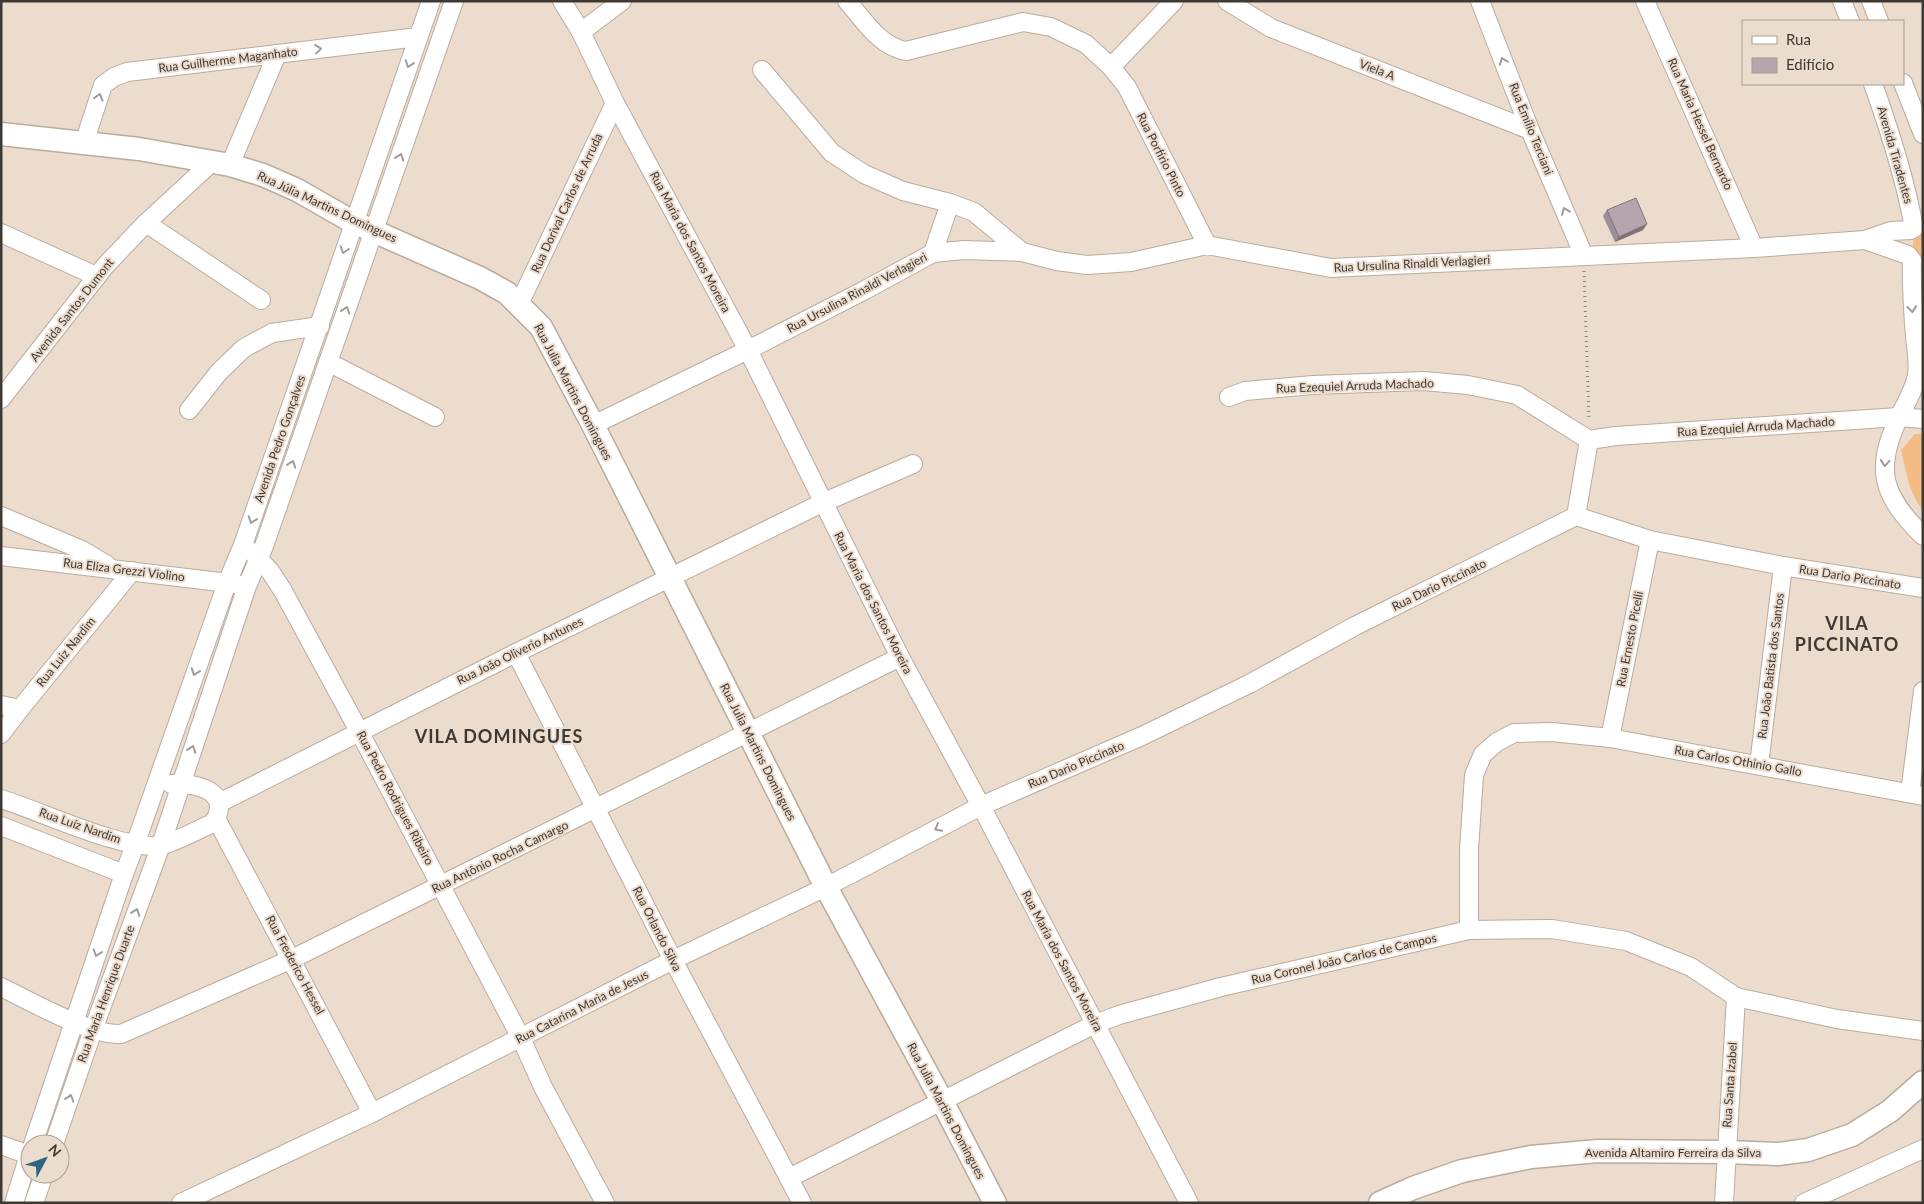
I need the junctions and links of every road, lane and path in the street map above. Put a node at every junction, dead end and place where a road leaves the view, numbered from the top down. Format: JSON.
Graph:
{"nodes":[{"id":1,"x":431,"y":1,"type":"edge"},
{"id":2,"x":454,"y":1,"type":"edge"},
{"id":3,"x":562,"y":1,"type":"edge"},
{"id":4,"x":622,"y":1,"type":"edge"},
{"id":5,"x":846,"y":1,"type":"edge"},
{"id":6,"x":1174,"y":1,"type":"edge"},
{"id":7,"x":1227,"y":1,"type":"edge"},
{"id":8,"x":1480,"y":1,"type":"edge"},
{"id":9,"x":1645,"y":1,"type":"edge"},
{"id":10,"x":1842,"y":1,"type":"edge"},
{"id":11,"x":1871,"y":1,"type":"edge"},
{"id":12,"x":1850,"y":20,"type":"edge"},
{"id":13,"x":1878,"y":20,"type":"edge"},
{"id":14,"x":580,"y":32,"type":"junction"},
{"id":15,"x":418,"y":37,"type":"junction"},
{"id":16,"x":277,"y":54,"type":"junction"},
{"id":17,"x":1111,"y":67,"type":"junction"},
{"id":18,"x":762,"y":70,"type":"dead end"},
{"id":19,"x":1873,"y":85,"type":"edge"},
{"id":20,"x":1904,"y":85,"type":"edge"},
{"id":21,"x":615,"y":102,"type":"junction"},
{"id":22,"x":1530,"y":130,"type":"junction"},
{"id":23,"x":1,"y":134,"type":"edge"},
{"id":24,"x":1923,"y":134,"type":"edge"},
{"id":25,"x":84,"y":144,"type":"junction"},
{"id":26,"x":221,"y":164,"type":"junction"},
{"id":27,"x":950,"y":204,"type":"junction"},
{"id":28,"x":354,"y":222,"type":"junction"},
{"id":29,"x":146,"y":223,"type":"junction"},
{"id":30,"x":1916,"y":227,"type":"edge"},
{"id":31,"x":375,"y":230,"type":"junction"},
{"id":32,"x":1,"y":233,"type":"edge"},
{"id":33,"x":1865,"y":240,"type":"junction"},
{"id":34,"x":1207,"y":246,"type":"junction"},
{"id":35,"x":1754,"y":248,"type":"junction"},
{"id":36,"x":1022,"y":252,"type":"junction"},
{"id":37,"x":933,"y":253,"type":"junction"},
{"id":38,"x":1584,"y":256,"type":"junction"},
{"id":39,"x":1914,"y":261,"type":"edge"},
{"id":40,"x":96,"y":276,"type":"junction"},
{"id":41,"x":261,"y":300,"type":"dead end"},
{"id":42,"x":519,"y":304,"type":"junction"},
{"id":43,"x":320,"y":326,"type":"junction"},
{"id":44,"x":748,"y":350,"type":"junction"},
{"id":45,"x":328,"y":362,"type":"junction"},
{"id":46,"x":1228,"y":397,"type":"dead end"},
{"id":47,"x":1,"y":399,"type":"edge"},
{"id":48,"x":189,"y":410,"type":"dead end"},
{"id":49,"x":435,"y":417,"type":"dead end"},
{"id":50,"x":1899,"y":417,"type":"junction"},
{"id":51,"x":1923,"y":419,"type":"edge"},
{"id":52,"x":593,"y":425,"type":"junction"},
{"id":53,"x":1589,"y":440,"type":"junction"},
{"id":54,"x":914,"y":464,"type":"dead end"},
{"id":55,"x":822,"y":503,"type":"junction"},
{"id":56,"x":1,"y":516,"type":"edge"},
{"id":57,"x":1576,"y":516,"type":"junction"},
{"id":58,"x":1923,"y":536,"type":"edge"},
{"id":59,"x":1650,"y":540,"type":"junction"},
{"id":60,"x":243,"y":545,"type":"junction"},
{"id":61,"x":1,"y":556,"type":"edge"},
{"id":62,"x":259,"y":558,"type":"junction"},
{"id":63,"x":1783,"y":566,"type":"junction"},
{"id":64,"x":113,"y":568,"type":"junction"},
{"id":65,"x":132,"y":571,"type":"junction"},
{"id":66,"x":669,"y":578,"type":"junction"},
{"id":67,"x":227,"y":583,"type":"junction"},
{"id":68,"x":247,"y":586,"type":"junction"},
{"id":69,"x":1923,"y":588,"type":"edge"},
{"id":70,"x":516,"y":653,"type":"junction"},
{"id":71,"x":900,"y":656,"type":"junction"},
{"id":72,"x":1923,"y":691,"type":"edge"},
{"id":73,"x":1,"y":705,"type":"edge"},
{"id":74,"x":20,"y":709,"type":"junction"},
{"id":75,"x":359,"y":731,"type":"junction"},
{"id":76,"x":748,"y":733,"type":"junction"},
{"id":77,"x":1,"y":734,"type":"edge"},
{"id":78,"x":1610,"y":738,"type":"junction"},
{"id":79,"x":1759,"y":765,"type":"junction"},
{"id":80,"x":181,"y":783,"type":"junction"},
{"id":81,"x":155,"y":785,"type":"junction"},
{"id":82,"x":1916,"y":794,"type":"edge"},
{"id":83,"x":1,"y":800,"type":"edge"},
{"id":84,"x":981,"y":806,"type":"junction"},
{"id":85,"x":595,"y":809,"type":"junction"},
{"id":86,"x":218,"y":811,"type":"junction"},
{"id":87,"x":1,"y":826,"type":"edge"},
{"id":88,"x":135,"y":845,"type":"junction"},
{"id":89,"x":161,"y":845,"type":"junction"},
{"id":90,"x":124,"y":874,"type":"junction"},
{"id":91,"x":440,"y":886,"type":"junction"},
{"id":92,"x":826,"y":887,"type":"junction"},
{"id":93,"x":1469,"y":930,"type":"junction"},
{"id":94,"x":292,"y":959,"type":"junction"},
{"id":95,"x":673,"y":960,"type":"junction"},
{"id":96,"x":1,"y":987,"type":"edge"},
{"id":97,"x":1736,"y":996,"type":"junction"},
{"id":98,"x":74,"y":1021,"type":"junction"},
{"id":99,"x":1094,"y":1024,"type":"junction"},
{"id":100,"x":93,"y":1030,"type":"junction"},
{"id":101,"x":1923,"y":1031,"type":"edge"},
{"id":102,"x":521,"y":1038,"type":"junction"},
{"id":103,"x":1923,"y":1082,"type":"edge"},
{"id":104,"x":942,"y":1101,"type":"junction"},
{"id":105,"x":372,"y":1112,"type":"junction"},
{"id":106,"x":37,"y":1134,"type":"edge"},
{"id":107,"x":57,"y":1134,"type":"edge"},
{"id":108,"x":1,"y":1145,"type":"edge"},
{"id":109,"x":20,"y":1149,"type":"edge"},
{"id":110,"x":1923,"y":1149,"type":"edge"},
{"id":111,"x":1726,"y":1152,"type":"junction"},
{"id":112,"x":789,"y":1178,"type":"junction"},
{"id":113,"x":20,"y":1184,"type":"edge"},
{"id":114,"x":41,"y":1184,"type":"edge"},
{"id":115,"x":14,"y":1203,"type":"edge"},
{"id":116,"x":34,"y":1203,"type":"edge"},
{"id":117,"x":181,"y":1203,"type":"edge"},
{"id":118,"x":605,"y":1203,"type":"edge"},
{"id":119,"x":802,"y":1203,"type":"edge"},
{"id":120,"x":994,"y":1203,"type":"edge"},
{"id":121,"x":1188,"y":1203,"type":"edge"},
{"id":122,"x":1380,"y":1203,"type":"edge"},
{"id":123,"x":1724,"y":1203,"type":"edge"},
{"id":124,"x":1804,"y":1203,"type":"edge"}],
"edges":[{"from":1,"to":15,"type":"street","name":"Avenida Pedro Gonçalves"},
{"from":31,"to":2,"type":"street","name":"Avenida Pedro Gonçalves","one_way":true},
{"from":3,"to":14,"type":"street","name":"Rua Maria dos Santos Moreira"},
{"from":4,"to":14,"type":"street"},
{"from":5,"to":17,"type":"street","name":"Rua Porfírio Pinto"},
{"from":6,"to":17,"type":"street"},
{"from":7,"to":22,"type":"street","name":"Viela A"},
{"from":22,"to":8,"type":"street","name":"Rua Emílio Terciani","one_way":true},
{"from":9,"to":35,"type":"street","name":"Rua Maria Hessel Bernardo"},
{"from":10,"to":12,"type":"street"},
{"from":11,"to":13,"type":"street"},
{"from":14,"to":21,"type":"street","name":"Rua Maria dos Santos Moreira"},
{"from":16,"to":15,"type":"street","name":"Rua Guilherme Maganhato","one_way":true},
{"from":15,"to":28,"type":"street","name":"Avenida Pedro Gonçalves","one_way":true},
{"from":25,"to":16,"type":"street","name":"Rua Guilherme Maganhato","one_way":true},
{"from":16,"to":26,"type":"street"},
{"from":17,"to":34,"type":"street","name":"Rua Porfírio Pinto"},
{"from":18,"to":27,"type":"street"},
{"from":19,"to":30,"type":"street","name":"Avenida Tiradentes"},
{"from":20,"to":24,"type":"street"},
{"from":21,"to":42,"type":"street","name":"Rua Dorival Carlos de Arruda"},
{"from":21,"to":44,"type":"street","name":"Rua Maria dos Santos Moreira"},
{"from":38,"to":22,"type":"street","name":"Rua Emílio Terciani","one_way":true},
{"from":23,"to":25,"type":"main road","name":"Rua Júlia Martins Domingues"},
{"from":25,"to":26,"type":"main road","name":"Rua Júlia Martins Domingues"},
{"from":26,"to":28,"type":"main road","name":"Rua Júlia Martins Domingues"},
{"from":26,"to":29,"type":"street","name":"Avenida Santos Dumont"},
{"from":27,"to":36,"type":"street"},
{"from":27,"to":37,"type":"street"},
{"from":28,"to":31,"type":"main road","name":"Rua Júlia Martins Domingues"},
{"from":28,"to":43,"type":"street","name":"Avenida Pedro Gonçalves","one_way":true},
{"from":29,"to":40,"type":"street","name":"Avenida Santos Dumont"},
{"from":29,"to":41,"type":"street"},
{"from":30,"to":33,"type":"street","name":"Rua Ursulina Rinaldi Verlagieri"},
{"from":30,"to":39,"type":"street","name":"Avenida Tiradentes"},
{"from":31,"to":42,"type":"main road","name":"Rua Júlia Martins Domingues"},
{"from":45,"to":31,"type":"street","name":"Avenida Pedro Gonçalves","one_way":true},
{"from":32,"to":40,"type":"street"},
{"from":33,"to":35,"type":"street","name":"Rua Ursulina Rinaldi Verlagieri"},
{"from":33,"to":39,"type":"street","name":"Rua Ursulina Rinaldi Verlagieri"},
{"from":34,"to":36,"type":"street","name":"Rua Ursulina Rinaldi Verlagieri"},
{"from":34,"to":38,"type":"street","name":"Rua Ursulina Rinaldi Verlagieri"},
{"from":35,"to":38,"type":"street","name":"Rua Ursulina Rinaldi Verlagieri"},
{"from":36,"to":37,"type":"street","name":"Rua Ursulina Rinaldi Verlagieri"},
{"from":37,"to":44,"type":"street","name":"Rua Ursulina Rinaldi Verlagieri"},
{"from":38,"to":53,"type":"path"},
{"from":39,"to":50,"type":"street","one_way":true},
{"from":40,"to":47,"type":"street","name":"Avenida Santos Dumont"},
{"from":42,"to":52,"type":"main road","name":"Rua Julia Martins Domingues"},
{"from":43,"to":48,"type":"street"},
{"from":43,"to":60,"type":"street","name":"Avenida Pedro Gonçalves","one_way":true},
{"from":44,"to":52,"type":"street","name":"Rua Ursulina Rinaldi Verlagieri"},
{"from":44,"to":55,"type":"street","name":"Rua Maria dos Santos Moreira"},
{"from":45,"to":49,"type":"street"},
{"from":62,"to":45,"type":"street","name":"Avenida Pedro Gonçalves","one_way":true},
{"from":46,"to":53,"type":"street","name":"Rua Ezequiel Arruda Machado"},
{"from":50,"to":51,"type":"street","name":"Rua Ezequiel Arruda Machado"},
{"from":50,"to":53,"type":"street","name":"Rua Ezequiel Arruda Machado"},
{"from":50,"to":58,"type":"street","one_way":true},
{"from":52,"to":66,"type":"main road","name":"Rua Julia Martins Domingues"},
{"from":53,"to":57,"type":"street"},
{"from":54,"to":55,"type":"street","name":"Rua João Oliverio Antunes"},
{"from":55,"to":66,"type":"street","name":"Rua João Oliverio Antunes"},
{"from":55,"to":71,"type":"street","name":"Rua Maria dos Santos Moreira"},
{"from":56,"to":64,"type":"street"},
{"from":57,"to":59,"type":"street","name":"Rua Dario Piccinato"},
{"from":57,"to":84,"type":"street","name":"Rua Dario Piccinato"},
{"from":59,"to":63,"type":"street","name":"Rua Dario Piccinato"},
{"from":59,"to":78,"type":"street","name":"Rua Ernesto Picelli"},
{"from":60,"to":62,"type":"street","name":"Rua Pedro Rodrigues Ribeiro"},
{"from":60,"to":67,"type":"street","name":"Avenida Pedro Gonçalves"},
{"from":61,"to":64,"type":"street","name":"Rua Eliza Grezzi Violino"},
{"from":62,"to":68,"type":"street","name":"Avenida Pedro Gonçalves"},
{"from":62,"to":75,"type":"street","name":"Rua Pedro Rodrigues Ribeiro"},
{"from":63,"to":69,"type":"street","name":"Rua Dario Piccinato"},
{"from":63,"to":79,"type":"street","name":"Rua João Batista dos Santos"},
{"from":64,"to":65,"type":"street","name":"Rua Eliza Grezzi Violino"},
{"from":65,"to":67,"type":"street","name":"Rua Eliza Grezzi Violino"},
{"from":65,"to":74,"type":"street","name":"Rua Luiz Nardim"},
{"from":66,"to":70,"type":"street","name":"Rua João Oliverio Antunes"},
{"from":66,"to":76,"type":"main road","name":"Rua Julia Martins Domingues"},
{"from":67,"to":68,"type":"street","name":"Rua Eliza Grezzi Violino"},
{"from":67,"to":81,"type":"street","name":"Avenida Pedro Gonçalves","one_way":true},
{"from":80,"to":68,"type":"street","name":"Avenida Pedro Gonçalves","one_way":true},
{"from":70,"to":75,"type":"street","name":"Rua João Oliverio Antunes"},
{"from":70,"to":85,"type":"street","name":"Rua Orlando Silva"},
{"from":71,"to":76,"type":"street","name":"Rua Antônio Rocha Camargo"},
{"from":71,"to":84,"type":"street","name":"Rua Maria dos Santos Moreira"},
{"from":72,"to":82,"type":"street"},
{"from":73,"to":74,"type":"street"},
{"from":74,"to":77,"type":"street","name":"Rua Luiz Nardim"},
{"from":75,"to":86,"type":"street","name":"Rua João Oliverio Antunes"},
{"from":75,"to":91,"type":"street","name":"Rua Pedro Rodrigues Ribeiro"},
{"from":76,"to":85,"type":"street","name":"Rua Antônio Rocha Camargo"},
{"from":76,"to":92,"type":"main road","name":"Rua Julia Martins Domingues"},
{"from":78,"to":79,"type":"street","name":"Rua Carlos Othinio Gallo"},
{"from":78,"to":93,"type":"street","name":"Rua Carlos Othinio Gallo"},
{"from":79,"to":82,"type":"street","name":"Rua Carlos Othinio Gallo"},
{"from":80,"to":81,"type":"street","name":"Rua Frederico Hessel"},
{"from":80,"to":86,"type":"street","name":"Rua Frederico Hessel"},
{"from":80,"to":89,"type":"street","name":"Avenida Pedro Gonçalves"},
{"from":81,"to":88,"type":"street","name":"Avenida Pedro Gonçalves"},
{"from":83,"to":88,"type":"street","name":"Rua Luíz Nardim"},
{"from":84,"to":92,"type":"street","name":"Rua Catarina Maria de Jesus","one_way":true},
{"from":84,"to":99,"type":"street","name":"Rua Maria dos Santos Moreira"},
{"from":85,"to":91,"type":"street","name":"Rua Antônio Rocha Camargo"},
{"from":85,"to":95,"type":"street","name":"Rua Orlando Silva"},
{"from":86,"to":89,"type":"street","name":"Rua João Oliverio Antunes"},
{"from":86,"to":94,"type":"street","name":"Rua Frederico Hessel"},
{"from":87,"to":90,"type":"street"},
{"from":88,"to":89,"type":"street","name":"Rua Luíz Nardim"},
{"from":88,"to":90,"type":"street","name":"Avenida Pedro Gonçalves"},
{"from":100,"to":89,"type":"street","name":"Rua Maria Henrique Duarte","one_way":true},
{"from":90,"to":98,"type":"street","name":"Rua Maria Henrique Duarte","one_way":true},
{"from":91,"to":94,"type":"street","name":"Rua Antônio Rocha Camargo"},
{"from":91,"to":102,"type":"street","name":"Rua Pedro Rodrigues Ribeiro"},
{"from":92,"to":95,"type":"street","name":"Rua Catarina Maria de Jesus"},
{"from":92,"to":104,"type":"main road","name":"Rua Julia Martins Domingues"},
{"from":93,"to":97,"type":"street","name":"Rua Coronel João Carlos de Campos"},
{"from":93,"to":99,"type":"street","name":"Rua Coronel João Carlos de Campos"},
{"from":94,"to":100,"type":"street","name":"Rua Antônio Rocha Camargo"},
{"from":94,"to":105,"type":"street","name":"Rua Frederico Hessel"},
{"from":95,"to":102,"type":"street","name":"Rua Catarina Maria de Jesus"},
{"from":95,"to":112,"type":"street","name":"Rua Orlando Silva"},
{"from":96,"to":98,"type":"street","name":"Rua Antônio Rocha Camargo"},
{"from":97,"to":101,"type":"street","name":"Rua Coronel João Carlos de Campos"},
{"from":97,"to":111,"type":"street","name":"Rua Santa Izabel"},
{"from":98,"to":100,"type":"street","name":"Rua Antônio Rocha Camargo"},
{"from":98,"to":106,"type":"street","name":"Rua Maria Henrique Duarte"},
{"from":99,"to":104,"type":"street","name":"Rua Coronel João Carlos de Campos"},
{"from":99,"to":121,"type":"street","name":"Rua Maria dos Santos Moreira"},
{"from":107,"to":100,"type":"street","name":"Rua Maria Henrique Duarte","one_way":true},
{"from":102,"to":105,"type":"street","name":"Rua Catarina Maria de Jesus"},
{"from":102,"to":118,"type":"street","name":"Rua Pedro Rodrigues Ribeiro"},
{"from":103,"to":111,"type":"main road","name":"Avenida Altamiro Ferreira da Silva"},
{"from":104,"to":112,"type":"street","name":"Rua Coronel João Carlos de Campos"},
{"from":104,"to":120,"type":"main road","name":"Rua Julia Martins Domingues"},
{"from":105,"to":117,"type":"street","name":"Rua Catarina Maria de Jesus"},
{"from":108,"to":109,"type":"street"},
{"from":110,"to":124,"type":"street"},
{"from":111,"to":122,"type":"main road","name":"Avenida Altamiro Ferreira da Silva"},
{"from":111,"to":123,"type":"street","name":"Rua Santa Izabel"},
{"from":112,"to":119,"type":"street","name":"Rua Orlando Silva"},
{"from":113,"to":115,"type":"street","name":"Rua Maria Henrique Duarte"},
{"from":114,"to":116,"type":"street"}]}
